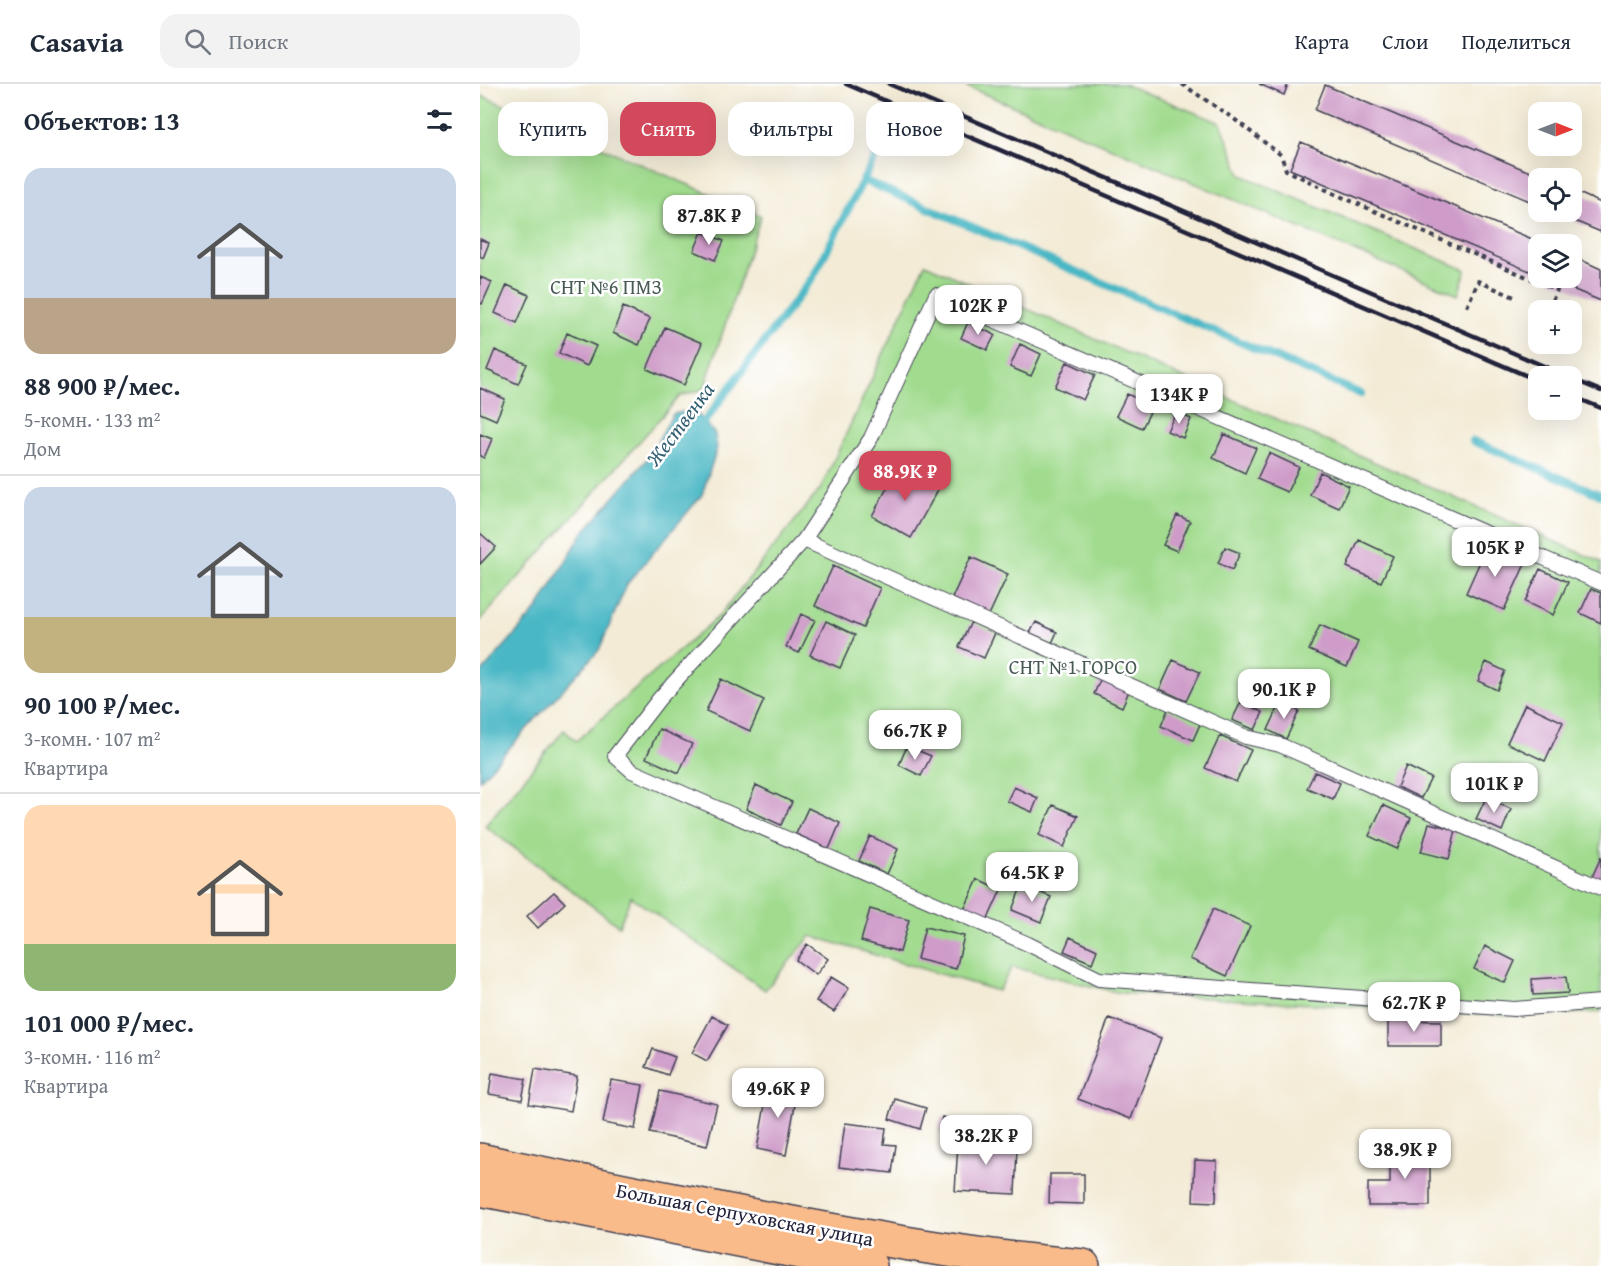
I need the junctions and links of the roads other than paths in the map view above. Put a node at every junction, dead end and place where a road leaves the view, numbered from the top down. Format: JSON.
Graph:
{"nodes":[{"id":1,"x":804,"y":540,"type":"junction"},
{"id":2,"x":1601,"y":583,"type":"edge"},
{"id":3,"x":1601,"y":888,"type":"edge"},
{"id":4,"x":1601,"y":1002,"type":"edge"},
{"id":5,"x":480,"y":1160,"type":"edge"},
{"id":6,"x":480,"y":1189,"type":"edge"},
{"id":7,"x":870,"y":1266,"type":"edge"},
{"id":8,"x":1083,"y":1266,"type":"edge"}],
"edges":[{"from":1,"to":2,"type":"lane"},
{"from":1,"to":3,"type":"lane"},
{"from":1,"to":4,"type":"lane"},
{"from":5,"to":8,"type":"main road","name":"Большая Серпуховская улица"},
{"from":6,"to":7,"type":"main road","name":"Большая Серпуховская улица"}]}
